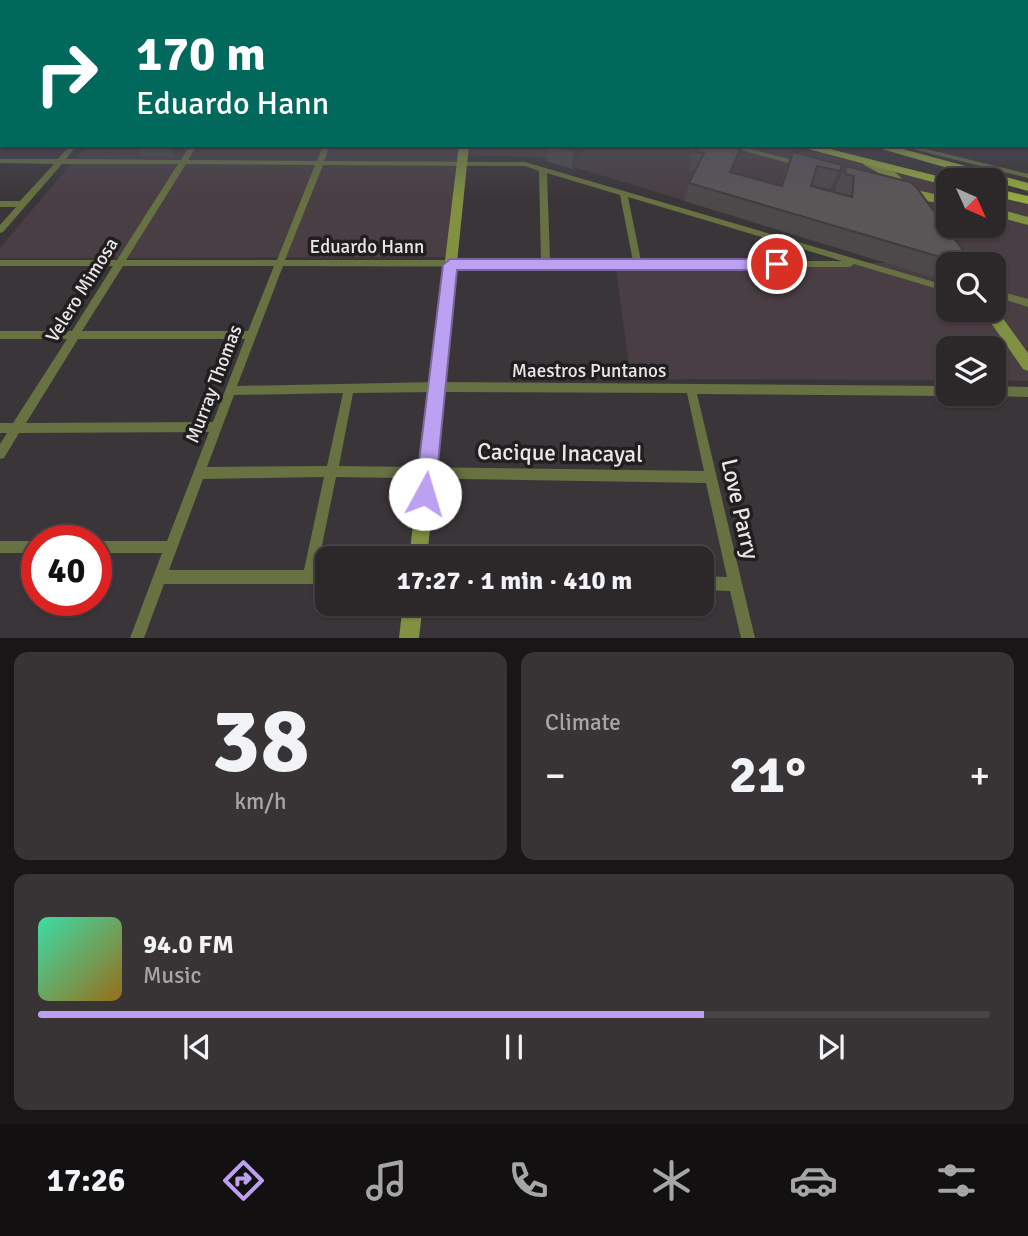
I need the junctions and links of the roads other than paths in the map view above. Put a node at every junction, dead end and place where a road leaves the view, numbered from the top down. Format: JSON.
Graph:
{"nodes":[{"id":1,"x":72,"y":147,"type":"edge"},
{"id":2,"x":193,"y":147,"type":"edge"},
{"id":3,"x":326,"y":147,"type":"edge"},
{"id":4,"x":464,"y":147,"type":"edge"},
{"id":5,"x":734,"y":147,"type":"edge"},
{"id":6,"x":806,"y":147,"type":"edge"},
{"id":7,"x":814,"y":147,"type":"edge"},
{"id":8,"x":890,"y":147,"type":"edge"},
{"id":9,"x":921,"y":151,"type":"edge"},
{"id":10,"x":827,"y":153,"type":"junction"},
{"id":11,"x":0,"y":161,"type":"edge"},
{"id":12,"x":60,"y":161,"type":"junction"},
{"id":13,"x":184,"y":162,"type":"junction"},
{"id":14,"x":320,"y":162,"type":"junction"},
{"id":15,"x":462,"y":162,"type":"junction"},
{"id":16,"x":867,"y":162,"type":"junction"},
{"id":17,"x":805,"y":166,"type":"edge"},
{"id":18,"x":962,"y":168,"type":"edge"},
{"id":19,"x":544,"y":170,"type":"junction"},
{"id":20,"x":922,"y":176,"type":"junction"},
{"id":21,"x":1028,"y":176,"type":"edge"},
{"id":22,"x":936,"y":180,"type":"edge"},
{"id":23,"x":1006,"y":181,"type":"edge"},
{"id":24,"x":901,"y":187,"type":"junction"},
{"id":25,"x":1028,"y":187,"type":"edge"},
{"id":26,"x":623,"y":192,"type":"junction"},
{"id":27,"x":1006,"y":195,"type":"edge"},
{"id":28,"x":936,"y":197,"type":"edge"},
{"id":29,"x":1028,"y":200,"type":"edge"},
{"id":30,"x":0,"y":204,"type":"edge"},
{"id":31,"x":22,"y":204,"type":"junction"},
{"id":32,"x":922,"y":213,"type":"edge"},
{"id":33,"x":1006,"y":215,"type":"edge"},
{"id":34,"x":1028,"y":221,"type":"edge"},
{"id":35,"x":0,"y":230,"type":"edge"},
{"id":36,"x":0,"y":263,"type":"edge"},
{"id":37,"x":120,"y":264,"type":"junction"},
{"id":38,"x":860,"y":264,"type":"junction"},
{"id":39,"x":281,"y":265,"type":"junction"},
{"id":40,"x":450,"y":265,"type":"junction"},
{"id":41,"x":546,"y":265,"type":"junction"},
{"id":42,"x":638,"y":265,"type":"junction"},
{"id":43,"x":936,"y":286,"type":"edge"},
{"id":44,"x":1006,"y":297,"type":"edge"},
{"id":45,"x":1028,"y":303,"type":"edge"},
{"id":46,"x":998,"y":322,"type":"edge"},
{"id":47,"x":0,"y":335,"type":"edge"},
{"id":48,"x":75,"y":335,"type":"junction"},
{"id":49,"x":251,"y":335,"type":"junction"},
{"id":50,"x":1028,"y":365,"type":"edge"},
{"id":51,"x":437,"y":387,"type":"junction"},
{"id":52,"x":349,"y":389,"type":"junction"},
{"id":53,"x":691,"y":389,"type":"junction"},
{"id":54,"x":230,"y":391,"type":"junction"},
{"id":55,"x":936,"y":391,"type":"edge"},
{"id":56,"x":1006,"y":391,"type":"edge"},
{"id":57,"x":1028,"y":392,"type":"edge"},
{"id":58,"x":216,"y":427,"type":"junction"},
{"id":59,"x":0,"y":428,"type":"edge"},
{"id":60,"x":16,"y":428,"type":"junction"},
{"id":61,"x":0,"y":454,"type":"edge"},
{"id":62,"x":333,"y":471,"type":"junction"},
{"id":63,"x":199,"y":472,"type":"junction"},
{"id":64,"x":428,"y":472,"type":"junction"},
{"id":65,"x":711,"y":477,"type":"junction"},
{"id":66,"x":419,"y":546,"type":"edge"},
{"id":67,"x":0,"y":547,"type":"edge"},
{"id":68,"x":21,"y":547,"type":"edge"},
{"id":69,"x":112,"y":547,"type":"edge"},
{"id":70,"x":171,"y":547,"type":"junction"},
{"id":71,"x":159,"y":577,"type":"junction"},
{"id":72,"x":309,"y":577,"type":"junction"},
{"id":73,"x":315,"y":577,"type":"edge"},
{"id":74,"x":714,"y":583,"type":"edge"},
{"id":75,"x":736,"y":584,"type":"junction"},
{"id":76,"x":412,"y":616,"type":"edge"},
{"id":77,"x":137,"y":638,"type":"edge"},
{"id":78,"x":409,"y":638,"type":"edge"},
{"id":79,"x":748,"y":638,"type":"edge"}],
"edges":[{"from":1,"to":12,"type":"street"},
{"from":2,"to":13,"type":"street","name":"Velero Mimosa"},
{"from":3,"to":14,"type":"street","name":"Murray Thomas"},
{"from":4,"to":15,"type":"street"},
{"from":5,"to":17,"type":"street"},
{"from":6,"to":10,"type":"main road"},
{"from":7,"to":10,"type":"main road"},
{"from":8,"to":9,"type":"main road"},
{"from":9,"to":18,"type":"main road"},
{"from":9,"to":21,"type":"street"},
{"from":10,"to":16,"type":"main road"},
{"from":11,"to":12,"type":"street"},
{"from":12,"to":13,"type":"street"},
{"from":12,"to":31,"type":"street"},
{"from":13,"to":14,"type":"street"},
{"from":13,"to":37,"type":"street","name":"Velero Mimosa"},
{"from":14,"to":15,"type":"street"},
{"from":14,"to":39,"type":"street","name":"Murray Thomas"},
{"from":15,"to":19,"type":"street"},
{"from":15,"to":40,"type":"street"},
{"from":16,"to":20,"type":"main road"},
{"from":16,"to":24,"type":"street"},
{"from":19,"to":26,"type":"street"},
{"from":19,"to":41,"type":"street"},
{"from":20,"to":22,"type":"main road"},
{"from":20,"to":24,"type":"street"},
{"from":23,"to":25,"type":"main road"},
{"from":24,"to":28,"type":"street"},
{"from":24,"to":32,"type":"street"},
{"from":26,"to":38,"type":"street"},
{"from":26,"to":42,"type":"street"},
{"from":27,"to":29,"type":"main road"},
{"from":30,"to":31,"type":"street"},
{"from":31,"to":35,"type":"street"},
{"from":33,"to":34,"type":"street"},
{"from":36,"to":37,"type":"street","name":"Eduardo Hann"},
{"from":37,"to":39,"type":"street","name":"Eduardo Hann"},
{"from":37,"to":48,"type":"street","name":"Velero Mimosa"},
{"from":38,"to":42,"type":"street","name":"Eduardo Hann"},
{"from":38,"to":43,"type":"street"},
{"from":39,"to":40,"type":"street","name":"Eduardo Hann"},
{"from":39,"to":49,"type":"street","name":"Murray Thomas"},
{"from":40,"to":41,"type":"street","name":"Eduardo Hann"},
{"from":40,"to":51,"type":"street"},
{"from":41,"to":42,"type":"street","name":"Eduardo Hann"},
{"from":44,"to":45,"type":"street"},
{"from":46,"to":50,"type":"street"},
{"from":47,"to":48,"type":"street"},
{"from":48,"to":49,"type":"street"},
{"from":48,"to":60,"type":"street","name":"Velero Mimosa"},
{"from":49,"to":54,"type":"street","name":"Murray Thomas"},
{"from":51,"to":52,"type":"street","name":"Maestros Puntanos"},
{"from":51,"to":53,"type":"street","name":"Maestros Puntanos"},
{"from":51,"to":64,"type":"street"},
{"from":52,"to":54,"type":"street","name":"Maestros Puntanos"},
{"from":52,"to":62,"type":"street"},
{"from":53,"to":55,"type":"street","name":"Maestros Puntanos"},
{"from":53,"to":65,"type":"street","name":"Love Parry"},
{"from":54,"to":58,"type":"street","name":"Murray Thomas"},
{"from":56,"to":57,"type":"street"},
{"from":58,"to":60,"type":"street"},
{"from":58,"to":63,"type":"street","name":"Murray Thomas"},
{"from":59,"to":60,"type":"street"},
{"from":60,"to":61,"type":"street","name":"Velero Mimosa"},
{"from":62,"to":63,"type":"street","name":"Cacique Inacayal"},
{"from":62,"to":64,"type":"street","name":"Cacique Inacayal"},
{"from":62,"to":72,"type":"street"},
{"from":63,"to":70,"type":"street","name":"Murray Thomas"},
{"from":64,"to":65,"type":"street","name":"Cacique Inacayal"},
{"from":64,"to":66,"type":"street"},
{"from":65,"to":75,"type":"street","name":"Love Parry"},
{"from":67,"to":68,"type":"street"},
{"from":69,"to":70,"type":"street"},
{"from":70,"to":71,"type":"street","name":"Murray Thomas"},
{"from":71,"to":72,"type":"street"},
{"from":71,"to":77,"type":"street","name":"Murray Thomas"},
{"from":72,"to":73,"type":"street"},
{"from":74,"to":75,"type":"street"},
{"from":75,"to":79,"type":"street","name":"Love Parry"},
{"from":76,"to":78,"type":"street"}]}
